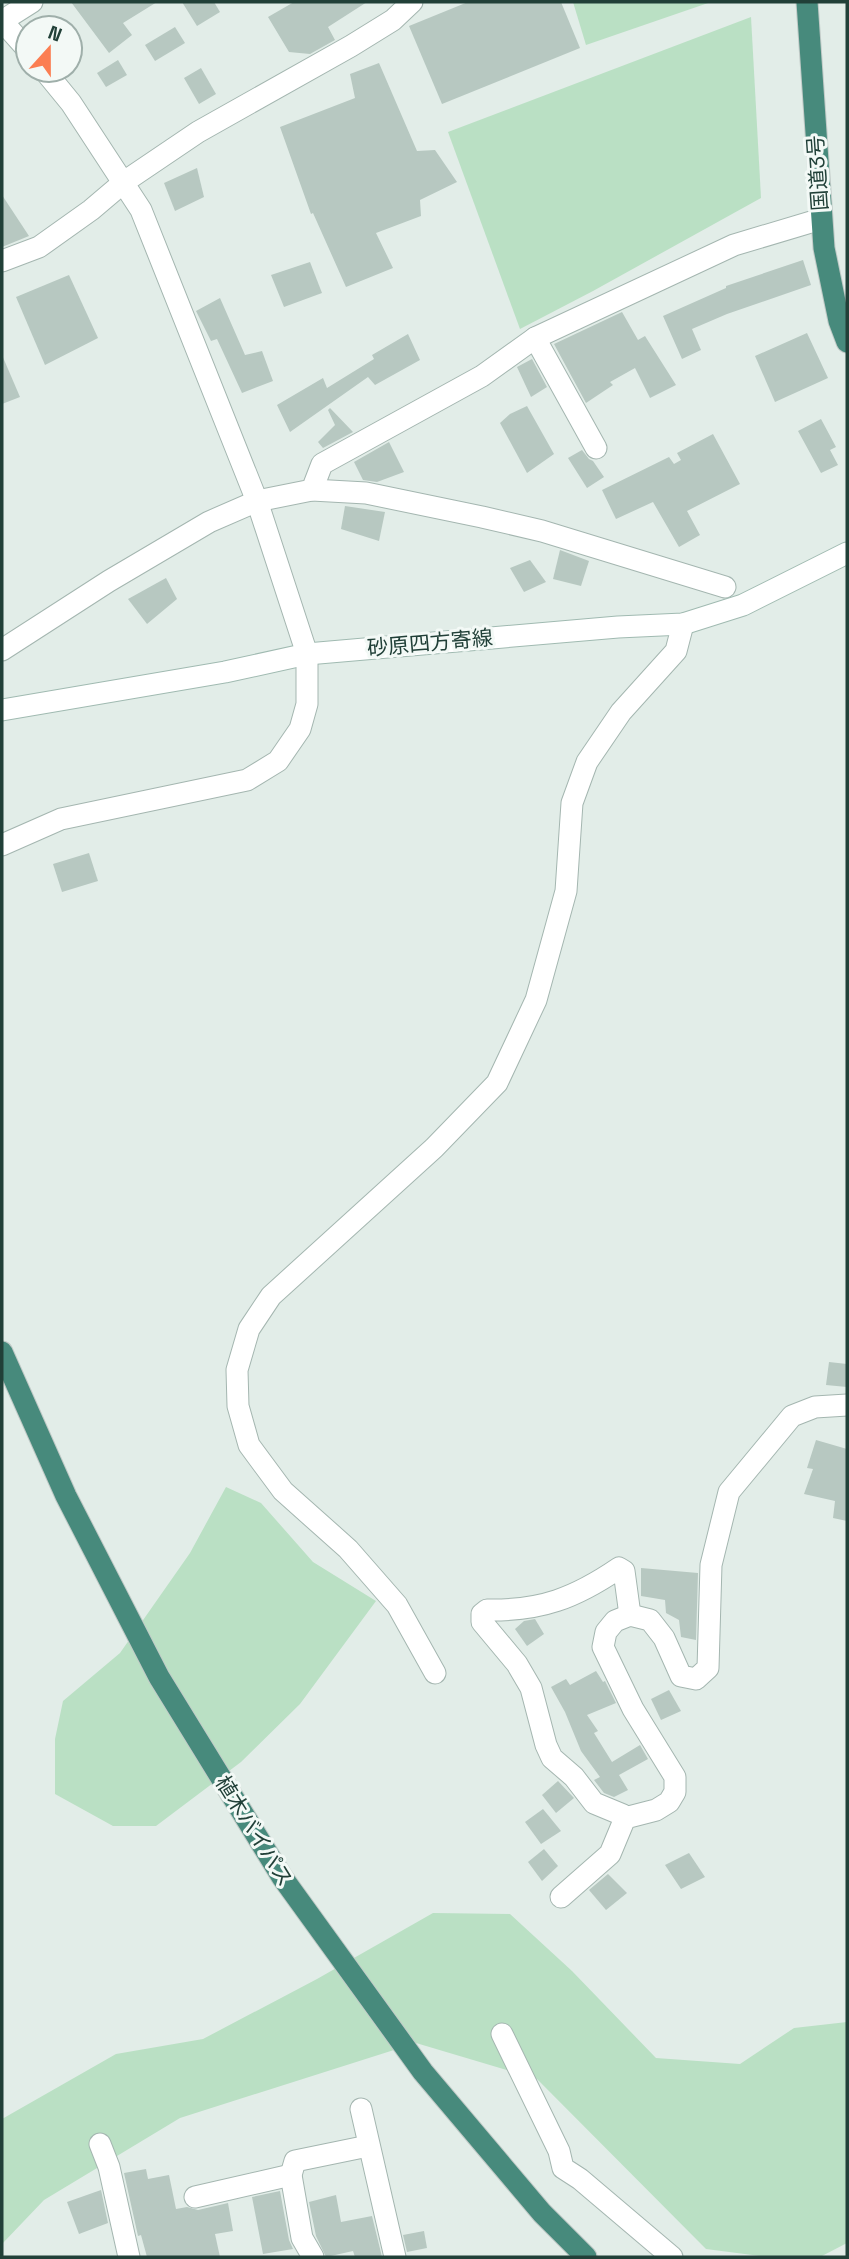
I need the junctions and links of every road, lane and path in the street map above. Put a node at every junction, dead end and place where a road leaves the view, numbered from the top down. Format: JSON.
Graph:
{"nodes":[{"id":1,"x":33,"y":2,"type":"edge"},
{"id":2,"x":412,"y":2,"type":"edge"},
{"id":3,"x":807,"y":2,"type":"edge"},
{"id":4,"x":2,"y":21,"type":"edge"},
{"id":5,"x":14,"y":34,"type":"edge"},
{"id":6,"x":55,"y":84,"type":"edge"},
{"id":7,"x":124,"y":182,"type":"junction"},
{"id":8,"x":821,"y":219,"type":"junction"},
{"id":9,"x":2,"y":261,"type":"edge"},
{"id":10,"x":535,"y":338,"type":"junction"},
{"id":11,"x":847,"y":342,"type":"edge"},
{"id":12,"x":596,"y":448,"type":"dead end"},
{"id":13,"x":312,"y":490,"type":"junction"},
{"id":14,"x":257,"y":501,"type":"junction"},
{"id":15,"x":847,"y":553,"type":"edge"},
{"id":16,"x":725,"y":587,"type":"dead end"},
{"id":17,"x":683,"y":624,"type":"junction"},
{"id":18,"x":2,"y":650,"type":"edge"},
{"id":19,"x":307,"y":654,"type":"junction"},
{"id":20,"x":2,"y":710,"type":"edge"},
{"id":21,"x":2,"y":845,"type":"edge"},
{"id":22,"x":2,"y":1352,"type":"edge"},
{"id":23,"x":847,"y":1405,"type":"edge"},
{"id":24,"x":630,"y":1615,"type":"junction"},
{"id":25,"x":435,"y":1673,"type":"dead end"},
{"id":26,"x":625,"y":1818,"type":"junction"},
{"id":27,"x":561,"y":1897,"type":"dead end"},
{"id":28,"x":502,"y":2034,"type":"dead end"},
{"id":29,"x":361,"y":2109,"type":"dead end"},
{"id":30,"x":100,"y":2144,"type":"dead end"},
{"id":31,"x":368,"y":2147,"type":"junction"},
{"id":32,"x":291,"y":2175,"type":"junction"},
{"id":33,"x":195,"y":2197,"type":"dead end"},
{"id":34,"x":542,"y":2213,"type":"junction"},
{"id":35,"x":129,"y":2257,"type":"edge"},
{"id":36,"x":313,"y":2257,"type":"edge"},
{"id":37,"x":394,"y":2257,"type":"edge"},
{"id":38,"x":586,"y":2257,"type":"edge"},
{"id":39,"x":597,"y":2257,"type":"edge"},
{"id":40,"x":672,"y":2257,"type":"edge"}],
"edges":[{"from":1,"to":4,"type":"street"},
{"from":2,"to":7,"type":"street"},
{"from":3,"to":8,"type":"highway","name":"国道3号"},
{"from":4,"to":5,"type":"street"},
{"from":6,"to":7,"type":"street"},
{"from":7,"to":9,"type":"street"},
{"from":7,"to":14,"type":"street"},
{"from":8,"to":10,"type":"street"},
{"from":8,"to":11,"type":"highway","name":"国道3号"},
{"from":10,"to":12,"type":"street"},
{"from":10,"to":13,"type":"street"},
{"from":13,"to":14,"type":"street"},
{"from":13,"to":16,"type":"street"},
{"from":14,"to":18,"type":"street"},
{"from":14,"to":19,"type":"street"},
{"from":15,"to":17,"type":"street","name":"砂原四方寄線"},
{"from":17,"to":19,"type":"street","name":"砂原四方寄線"},
{"from":17,"to":25,"type":"street"},
{"from":19,"to":20,"type":"street","name":"砂原四方寄線"},
{"from":19,"to":21,"type":"street"},
{"from":22,"to":34,"type":"highway","name":"植木バイパス"},
{"from":23,"to":24,"type":"street"},
{"from":24,"to":26,"type":"street"},
{"from":24,"to":26,"type":"street"},
{"from":26,"to":27,"type":"street"},
{"from":28,"to":40,"type":"street"},
{"from":29,"to":31,"type":"street"},
{"from":30,"to":35,"type":"street"},
{"from":31,"to":32,"type":"street"},
{"from":31,"to":37,"type":"street"},
{"from":32,"to":33,"type":"street"},
{"from":32,"to":36,"type":"street"},
{"from":34,"to":38,"type":"highway","name":"植木バイパス"},
{"from":34,"to":39,"type":"highway"}]}
